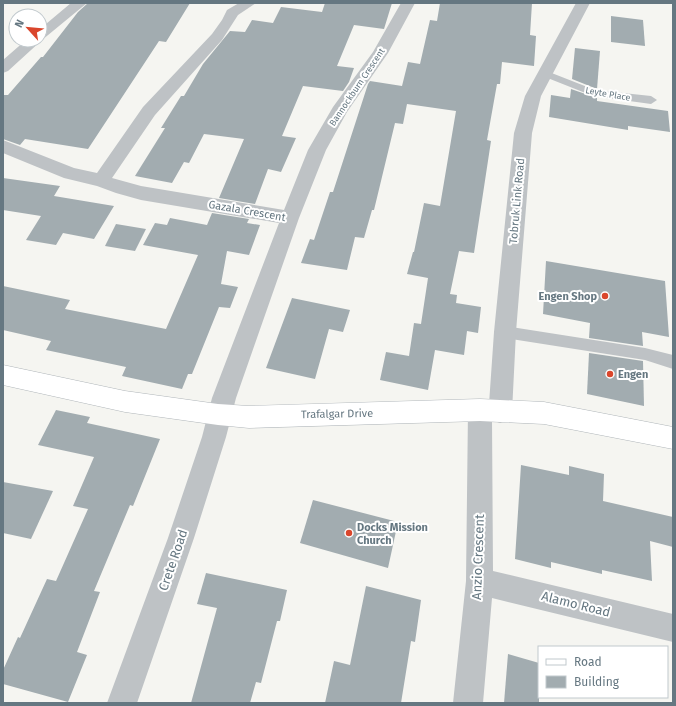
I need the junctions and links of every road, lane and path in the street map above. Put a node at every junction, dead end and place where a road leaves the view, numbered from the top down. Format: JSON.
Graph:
{"nodes":[{"id":1,"x":80,"y":3,"type":"edge"},
{"id":2,"x":250,"y":3,"type":"edge"},
{"id":3,"x":408,"y":3,"type":"edge"},
{"id":4,"x":583,"y":3,"type":"edge"},
{"id":5,"x":226,"y":9,"type":"edge"},
{"id":6,"x":48,"y":29,"type":"edge"},
{"id":7,"x":26,"y":48,"type":"edge"},
{"id":8,"x":3,"y":68,"type":"edge"},
{"id":9,"x":544,"y":73,"type":"junction"},
{"id":10,"x":651,"y":100,"type":"dead end"},
{"id":11,"x":3,"y":146,"type":"edge"},
{"id":12,"x":101,"y":180,"type":"junction"},
{"id":13,"x":290,"y":218,"type":"junction"},
{"id":14,"x":505,"y":332,"type":"junction"},
{"id":15,"x":673,"y":362,"type":"edge"},
{"id":16,"x":3,"y":375,"type":"edge"},
{"id":17,"x":490,"y":411,"type":"junction"},
{"id":18,"x":220,"y":415,"type":"junction"},
{"id":19,"x":673,"y":438,"type":"edge"},
{"id":20,"x":480,"y":581,"type":"junction"},
{"id":21,"x":673,"y":628,"type":"edge"},
{"id":22,"x":122,"y":703,"type":"edge"},
{"id":23,"x":468,"y":703,"type":"edge"}],
"edges":[{"from":1,"to":6,"type":"street"},
{"from":2,"to":5,"type":"street"},
{"from":3,"to":13,"type":"street","name":"Bannockburn Crescent"},
{"from":4,"to":9,"type":"street","name":"Tobruk Link Road"},
{"from":5,"to":12,"type":"street"},
{"from":7,"to":8,"type":"street"},
{"from":9,"to":10,"type":"lane","name":"Leyte Place"},
{"from":9,"to":14,"type":"street","name":"Tobruk Link Road"},
{"from":11,"to":12,"type":"street","name":"Gazala Crescent"},
{"from":12,"to":13,"type":"street","name":"Gazala Crescent"},
{"from":13,"to":18,"type":"street","name":"Gazala Crescent"},
{"from":14,"to":15,"type":"lane"},
{"from":14,"to":17,"type":"street","name":"Tobruk Link Road"},
{"from":16,"to":18,"type":"street","name":"Trafalgar Drive"},
{"from":17,"to":18,"type":"street","name":"Trafalgar Drive"},
{"from":17,"to":19,"type":"street","name":"Trafalgar Drive"},
{"from":17,"to":20,"type":"street","name":"Anzio Crescent"},
{"from":18,"to":22,"type":"street","name":"Crete Road"},
{"from":20,"to":21,"type":"street","name":"Alamo Road"},
{"from":20,"to":23,"type":"street","name":"Anzio Crescent"}]}
